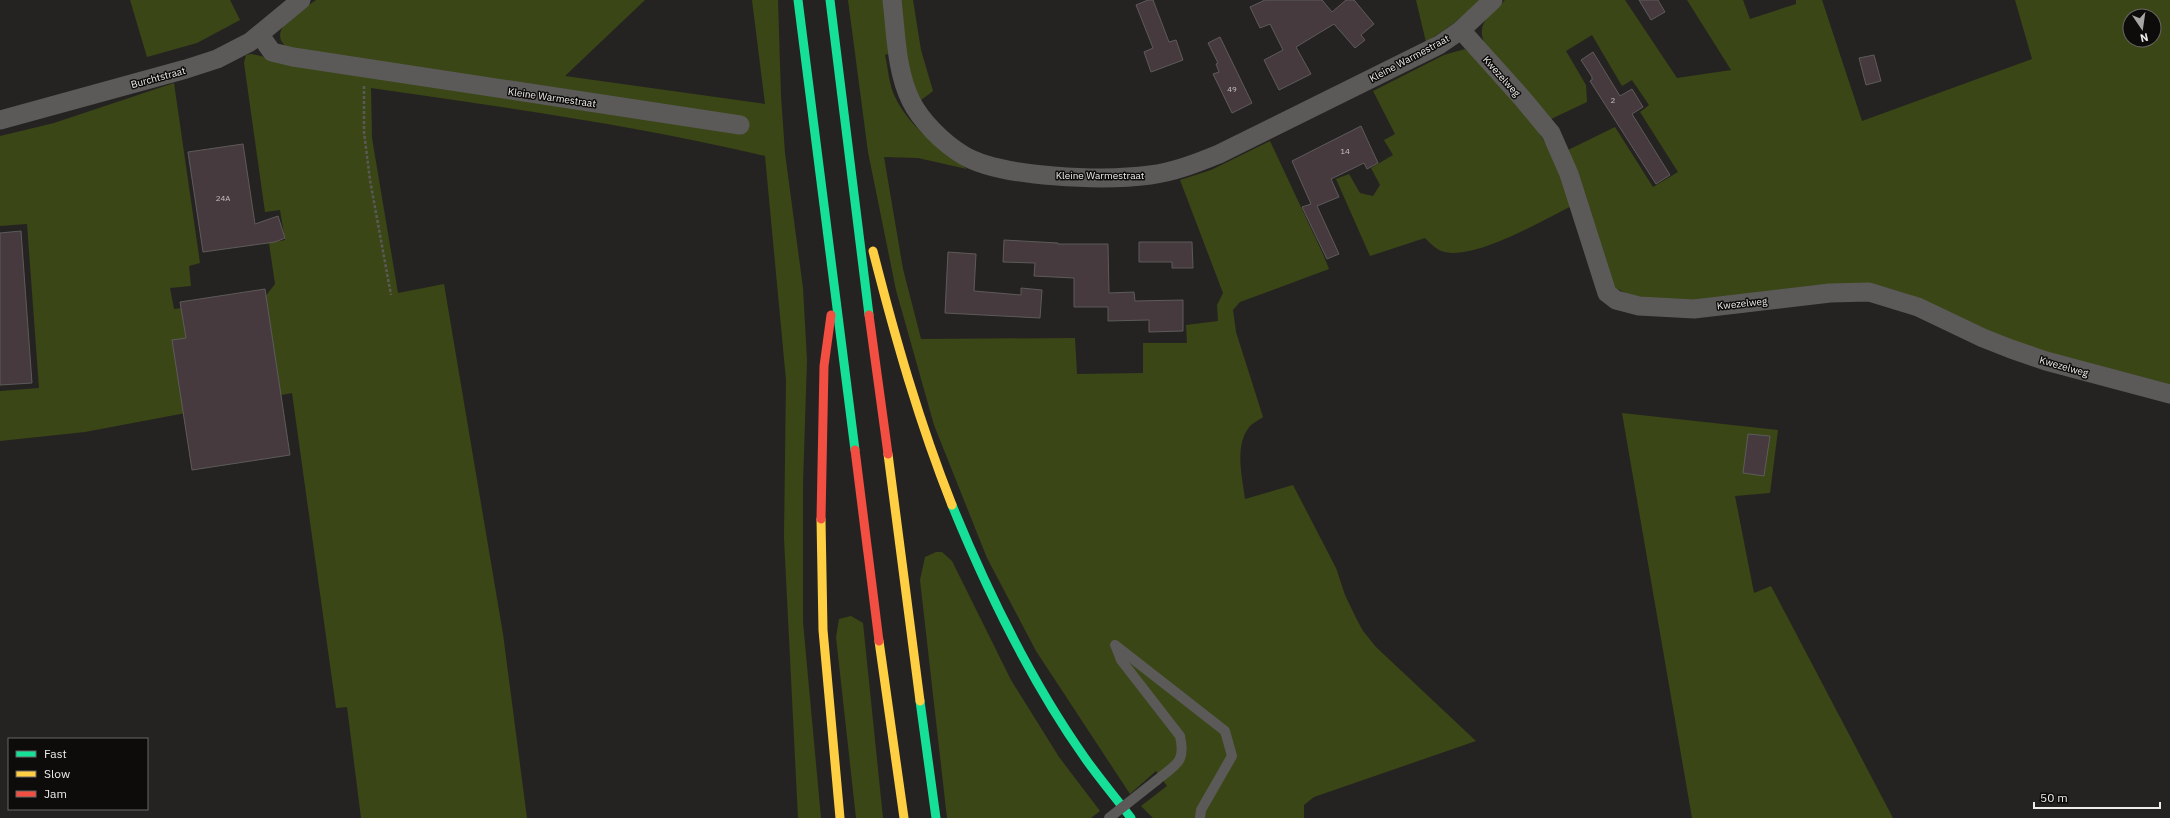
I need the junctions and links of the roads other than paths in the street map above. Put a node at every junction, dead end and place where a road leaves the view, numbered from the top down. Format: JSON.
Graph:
{"nodes":[{"id":1,"x":301,"y":0,"type":"edge"},
{"id":2,"x":798,"y":0,"type":"edge"},
{"id":3,"x":830,"y":0,"type":"edge"},
{"id":4,"x":892,"y":0,"type":"edge"},
{"id":5,"x":1493,"y":0,"type":"edge"},
{"id":6,"x":1461,"y":30,"type":"junction"},
{"id":7,"x":260,"y":35,"type":"junction"},
{"id":8,"x":0,"y":120,"type":"edge"},
{"id":9,"x":846,"y":123,"type":"junction"},
{"id":10,"x":740,"y":125,"type":"dead end"},
{"id":11,"x":867,"y":222,"type":"dead end"},
{"id":12,"x":872,"y":244,"type":"dead end"},
{"id":13,"x":834,"y":286,"type":"junction"},
{"id":14,"x":2170,"y":394,"type":"edge"},
{"id":15,"x":840,"y":818,"type":"edge"},
{"id":16,"x":904,"y":818,"type":"edge"},
{"id":17,"x":936,"y":818,"type":"edge"},
{"id":18,"x":1109,"y":818,"type":"edge"},
{"id":19,"x":1131,"y":818,"type":"edge"},
{"id":20,"x":1200,"y":818,"type":"edge"}],
"edges":[{"from":1,"to":7,"type":"street","name":"Burchtstraat"},
{"from":2,"to":13,"type":"highway"},
{"from":3,"to":9,"type":"highway"},
{"from":4,"to":6,"type":"street","name":"Kleine Warmestraat"},
{"from":5,"to":6,"type":"street","name":"Kleine Warmestraat"},
{"from":6,"to":14,"type":"street","name":"Kwezelweg"},
{"from":7,"to":8,"type":"street","name":"Burchtstraat"},
{"from":7,"to":10,"type":"street","name":"Kleine Warmestraat"},
{"from":9,"to":11,"type":"highway"},
{"from":9,"to":17,"type":"highway"},
{"from":12,"to":19,"type":"highway"},
{"from":13,"to":15,"type":"highway"},
{"from":13,"to":16,"type":"highway"},
{"from":18,"to":20,"type":"lane","bridge":true}]}
